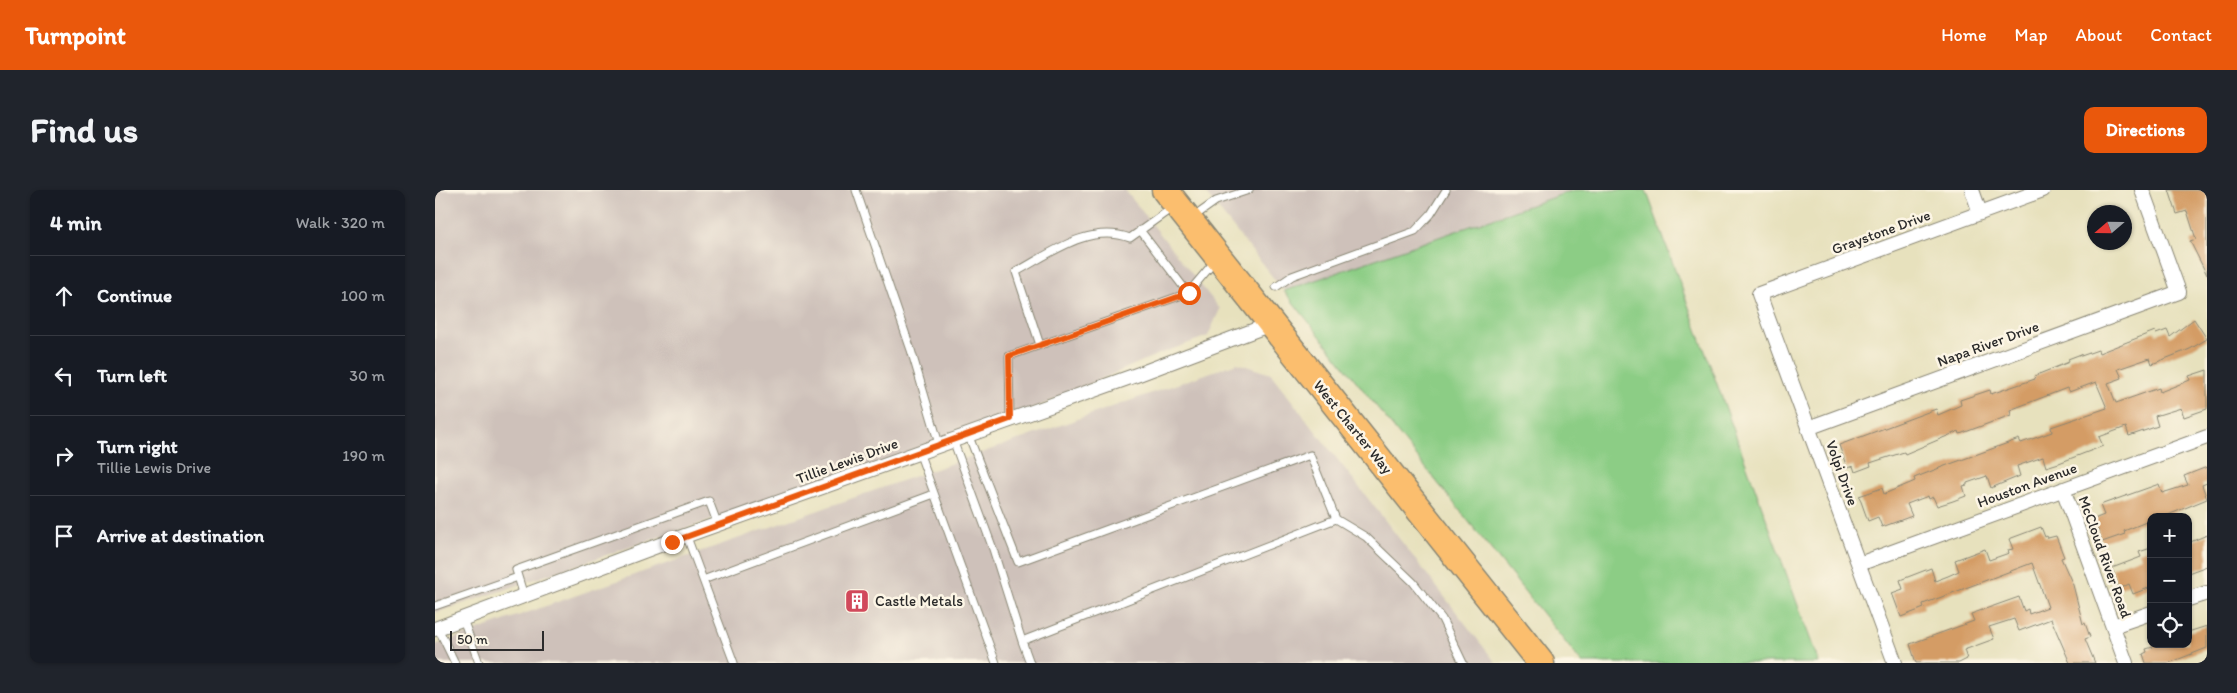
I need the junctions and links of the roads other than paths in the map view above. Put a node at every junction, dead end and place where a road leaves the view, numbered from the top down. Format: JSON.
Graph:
{"nodes":[{"id":1,"x":856,"y":190,"type":"edge"},
{"id":2,"x":1249,"y":190,"type":"edge"},
{"id":3,"x":1446,"y":190,"type":"edge"},
{"id":4,"x":1972,"y":190,"type":"edge"},
{"id":5,"x":2043,"y":190,"type":"edge"},
{"id":6,"x":2142,"y":190,"type":"edge"},
{"id":7,"x":1177,"y":205,"type":"edge"},
{"id":8,"x":1980,"y":213,"type":"junction"},
{"id":9,"x":1140,"y":230,"type":"junction"},
{"id":10,"x":1219,"y":257,"type":"junction"},
{"id":11,"x":1276,"y":287,"type":"dead end"},
{"id":12,"x":1189,"y":293,"type":"junction"},
{"id":13,"x":1759,"y":294,"type":"joint"},
{"id":14,"x":1271,"y":324,"type":"junction"},
{"id":15,"x":1040,"y":345,"type":"junction"},
{"id":16,"x":1010,"y":419,"type":"junction"},
{"id":17,"x":1808,"y":428,"type":"junction"},
{"id":18,"x":969,"y":434,"type":"junction"},
{"id":19,"x":2207,"y":437,"type":"edge"},
{"id":20,"x":953,"y":440,"type":"junction"},
{"id":21,"x":939,"y":444,"type":"junction"},
{"id":22,"x":919,"y":452,"type":"junction"},
{"id":23,"x":2063,"y":490,"type":"junction"},
{"id":24,"x":934,"y":494,"type":"junction"},
{"id":25,"x":1336,"y":519,"type":"junction"},
{"id":26,"x":718,"y":526,"type":"junction"},
{"id":27,"x":687,"y":537,"type":"junction"},
{"id":28,"x":1859,"y":564,"type":"junction"},
{"id":29,"x":518,"y":577,"type":"junction"},
{"id":30,"x":703,"y":580,"type":"junction"},
{"id":31,"x":2207,"y":592,"type":"edge"},
{"id":32,"x":525,"y":596,"type":"junction"},
{"id":33,"x":2192,"y":598,"type":"edge"},
{"id":34,"x":435,"y":606,"type":"edge"},
{"id":35,"x":2147,"y":614,"type":"edge"},
{"id":36,"x":463,"y":619,"type":"junction"},
{"id":37,"x":2113,"y":626,"type":"junction"},
{"id":38,"x":437,"y":628,"type":"edge"},
{"id":39,"x":1022,"y":641,"type":"junction"},
{"id":40,"x":455,"y":663,"type":"edge"},
{"id":41,"x":479,"y":663,"type":"edge"},
{"id":42,"x":734,"y":663,"type":"edge"},
{"id":43,"x":996,"y":663,"type":"edge"},
{"id":44,"x":1030,"y":663,"type":"edge"},
{"id":45,"x":1463,"y":663,"type":"edge"},
{"id":46,"x":1541,"y":663,"type":"edge"},
{"id":47,"x":1895,"y":663,"type":"edge"},
{"id":48,"x":2126,"y":663,"type":"edge"}],
"edges":[{"from":1,"to":21,"type":"lane"},
{"from":2,"to":7,"type":"lane"},
{"from":3,"to":11,"type":"lane"},
{"from":4,"to":8,"type":"street"},
{"from":5,"to":8,"type":"street","name":"Graystone Drive"},
{"from":6,"to":17,"type":"street","name":"Napa River Drive"},
{"from":7,"to":9,"type":"lane"},
{"from":7,"to":10,"type":"highway","name":"West Charter Way"},
{"from":8,"to":13,"type":"street","name":"Graystone Drive"},
{"from":9,"to":12,"type":"lane"},
{"from":9,"to":15,"type":"lane"},
{"from":10,"to":12,"type":"lane"},
{"from":10,"to":14,"type":"highway","name":"West Charter Way"},
{"from":12,"to":15,"type":"lane"},
{"from":13,"to":17,"type":"street","name":"Volpi Drive"},
{"from":14,"to":16,"type":"street","name":"Tillie Lewis Drive"},
{"from":14,"to":46,"type":"highway","name":"West Charter Way"},
{"from":15,"to":16,"type":"lane"},
{"from":16,"to":18,"type":"street","name":"Tillie Lewis Drive"},
{"from":17,"to":28,"type":"street","name":"Volpi Drive"},
{"from":18,"to":20,"type":"street","name":"Tillie Lewis Drive"},
{"from":18,"to":25,"type":"lane"},
{"from":19,"to":23,"type":"street","name":"Houston Avenue"},
{"from":20,"to":21,"type":"street","name":"Tillie Lewis Drive"},
{"from":20,"to":39,"type":"lane"},
{"from":21,"to":22,"type":"street","name":"Tillie Lewis Drive"},
{"from":22,"to":24,"type":"lane"},
{"from":22,"to":26,"type":"street","name":"Tillie Lewis Drive"},
{"from":23,"to":28,"type":"street","name":"Houston Avenue"},
{"from":23,"to":37,"type":"street","name":"McCloud River Road"},
{"from":24,"to":30,"type":"lane"},
{"from":24,"to":43,"type":"lane"},
{"from":25,"to":39,"type":"lane"},
{"from":25,"to":45,"type":"lane"},
{"from":26,"to":27,"type":"street","name":"Tillie Lewis Drive"},
{"from":26,"to":29,"type":"lane"},
{"from":27,"to":30,"type":"lane"},
{"from":27,"to":32,"type":"street","name":"Tillie Lewis Drive"},
{"from":28,"to":47,"type":"street","name":"Volpi Drive"},
{"from":29,"to":32,"type":"lane"},
{"from":29,"to":34,"type":"lane"},
{"from":30,"to":42,"type":"lane"},
{"from":31,"to":33,"type":"street"},
{"from":32,"to":36,"type":"street","name":"Tillie Lewis Drive"},
{"from":35,"to":37,"type":"street"},
{"from":36,"to":38,"type":"street","name":"Tillie Lewis Drive"},
{"from":36,"to":41,"type":"lane"},
{"from":37,"to":48,"type":"street","name":"McCloud River Road"},
{"from":38,"to":40,"type":"lane"},
{"from":39,"to":44,"type":"lane"}]}
